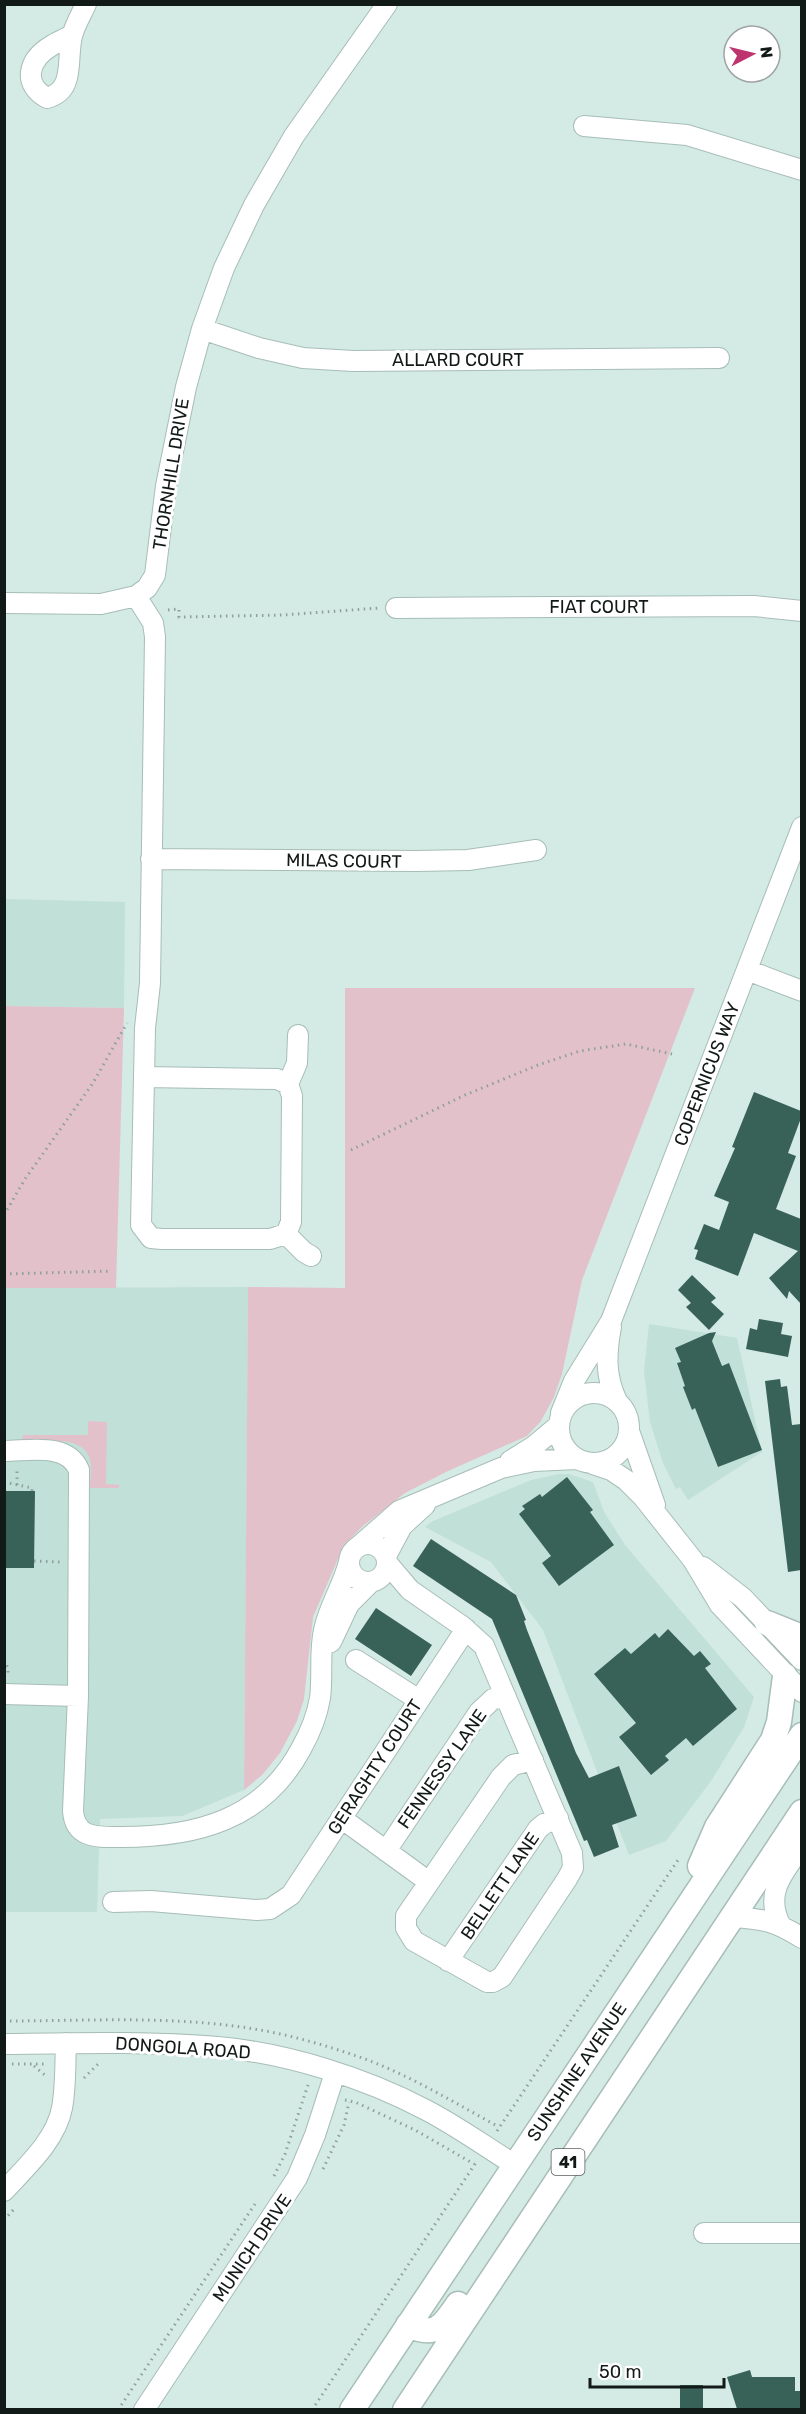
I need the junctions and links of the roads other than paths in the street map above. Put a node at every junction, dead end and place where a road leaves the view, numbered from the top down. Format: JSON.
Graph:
{"nodes":[{"id":1,"x":86,"y":4,"type":"edge"},
{"id":2,"x":387,"y":4,"type":"edge"},
{"id":3,"x":72,"y":35,"type":"dead end"},
{"id":4,"x":584,"y":126,"type":"dead end"},
{"id":5,"x":801,"y":170,"type":"edge"},
{"id":6,"x":202,"y":329,"type":"junction"},
{"id":7,"x":719,"y":358,"type":"dead end"},
{"id":8,"x":136,"y":597,"type":"junction"},
{"id":9,"x":4,"y":603,"type":"edge"},
{"id":10,"x":396,"y":608,"type":"road end"},
{"id":11,"x":801,"y":611,"type":"edge"},
{"id":12,"x":801,"y":827,"type":"edge"},
{"id":13,"x":536,"y":850,"type":"dead end"},
{"id":14,"x":151,"y":859,"type":"junction"},
{"id":15,"x":747,"y":970,"type":"junction"},
{"id":16,"x":801,"y":991,"type":"edge"},
{"id":17,"x":298,"y":1035,"type":"dead end"},
{"id":18,"x":144,"y":1077,"type":"junction"},
{"id":19,"x":288,"y":1084,"type":"junction"},
{"id":20,"x":286,"y":1234,"type":"junction"},
{"id":21,"x":311,"y":1256,"type":"dead end"},
{"id":22,"x":611,"y":1321,"type":"junction"},
{"id":23,"x":617,"y":1401,"type":"junction"},
{"id":24,"x":560,"y":1419,"type":"junction"},
{"id":25,"x":629,"y":1431,"type":"junction"},
{"id":26,"x":4,"y":1451,"type":"edge"},
{"id":27,"x":585,"y":1461,"type":"junction"},
{"id":28,"x":501,"y":1468,"type":"junction"},
{"id":29,"x":437,"y":1496,"type":"junction"},
{"id":30,"x":658,"y":1514,"type":"junction"},
{"id":31,"x":354,"y":1554,"type":"junction"},
{"id":32,"x":387,"y":1559,"type":"junction"},
{"id":33,"x":693,"y":1560,"type":"junction"},
{"id":34,"x":373,"y":1582,"type":"junction"},
{"id":35,"x":410,"y":1590,"type":"junction"},
{"id":36,"x":767,"y":1623,"type":"junction"},
{"id":37,"x":466,"y":1629,"type":"junction"},
{"id":38,"x":801,"y":1637,"type":"edge"},
{"id":39,"x":356,"y":1660,"type":"dead end"},
{"id":40,"x":323,"y":1664,"type":"junction"},
{"id":41,"x":796,"y":1676,"type":"edge"},
{"id":42,"x":4,"y":1694,"type":"edge"},
{"id":43,"x":78,"y":1696,"type":"junction"},
{"id":44,"x":506,"y":1697,"type":"junction"},
{"id":45,"x":419,"y":1700,"type":"junction"},
{"id":46,"x":801,"y":1735,"type":"edge"},
{"id":47,"x":533,"y":1760,"type":"junction"},
{"id":48,"x":801,"y":1812,"type":"edge"},
{"id":49,"x":341,"y":1818,"type":"junction"},
{"id":50,"x":558,"y":1818,"type":"junction"},
{"id":51,"x":801,"y":1846,"type":"edge"},
{"id":52,"x":386,"y":1851,"type":"junction"},
{"id":53,"x":429,"y":1882,"type":"junction"},
{"id":54,"x":113,"y":1902,"type":"dead end"},
{"id":55,"x":733,"y":1917,"type":"junction"},
{"id":56,"x":780,"y":1924,"type":"junction"},
{"id":57,"x":671,"y":1931,"type":"junction"},
{"id":58,"x":801,"y":1938,"type":"edge"},
{"id":59,"x":448,"y":1961,"type":"junction"},
{"id":60,"x":66,"y":2043,"type":"junction"},
{"id":61,"x":4,"y":2044,"type":"edge"},
{"id":62,"x":332,"y":2082,"type":"junction"},
{"id":63,"x":515,"y":2165,"type":"junction"},
{"id":64,"x":563,"y":2170,"type":"junction"},
{"id":65,"x":4,"y":2190,"type":"edge"},
{"id":66,"x":704,"y":2233,"type":"dead end"},
{"id":67,"x":801,"y":2233,"type":"edge"},
{"id":68,"x":408,"y":2325,"type":"junction"},
{"id":69,"x":144,"y":2409,"type":"edge"},
{"id":70,"x":352,"y":2409,"type":"edge"},
{"id":71,"x":405,"y":2409,"type":"edge"}],
"edges":[{"from":1,"to":3,"type":"street"},
{"from":2,"to":6,"type":"street","name":"THORNHILL DRIVE"},
{"from":4,"to":5,"type":"street"},
{"from":6,"to":7,"type":"street","name":"ALLARD COURT"},
{"from":6,"to":8,"type":"street","name":"THORNHILL DRIVE"},
{"from":8,"to":9,"type":"street"},
{"from":8,"to":14,"type":"street"},
{"from":10,"to":11,"type":"street","name":"FIAT COURT"},
{"from":12,"to":15,"type":"street","name":"COPERNICUS WAY"},
{"from":13,"to":14,"type":"street","name":"MILAS COURT"},
{"from":14,"to":18,"type":"street"},
{"from":15,"to":16,"type":"street"},
{"from":15,"to":22,"type":"street","name":"COPERNICUS WAY"},
{"from":17,"to":19,"type":"street"},
{"from":18,"to":19,"type":"street"},
{"from":18,"to":20,"type":"street"},
{"from":19,"to":20,"type":"street"},
{"from":20,"to":21,"type":"street"},
{"from":22,"to":23,"type":"street","name":"COPERNICUS WAY"},
{"from":22,"to":24,"type":"street","name":"COPERNICUS WAY"},
{"from":23,"to":24,"type":"street"},
{"from":23,"to":25,"type":"street"},
{"from":24,"to":27,"type":"street"},
{"from":24,"to":28,"type":"street"},
{"from":25,"to":27,"type":"street"},
{"from":25,"to":30,"type":"street"},
{"from":26,"to":43,"type":"street"},
{"from":27,"to":28,"type":"street"},
{"from":27,"to":30,"type":"street"},
{"from":28,"to":29,"type":"street"},
{"from":29,"to":31,"type":"street"},
{"from":29,"to":32,"type":"street"},
{"from":30,"to":33,"type":"street"},
{"from":31,"to":32,"type":"street"},
{"from":31,"to":34,"type":"street"},
{"from":31,"to":40,"type":"street"},
{"from":32,"to":34,"type":"street"},
{"from":32,"to":35,"type":"street"},
{"from":33,"to":36,"type":"street"},
{"from":33,"to":41,"type":"street"},
{"from":34,"to":35,"type":"street"},
{"from":34,"to":40,"type":"street"},
{"from":35,"to":37,"type":"street"},
{"from":36,"to":38,"type":"main road"},
{"from":36,"to":41,"type":"street"},
{"from":37,"to":44,"type":"street"},
{"from":37,"to":45,"type":"street","name":"GERAGHTY COURT"},
{"from":39,"to":45,"type":"street"},
{"from":40,"to":43,"type":"street"},
{"from":41,"to":57,"type":"main road"},
{"from":42,"to":43,"type":"street"},
{"from":44,"to":47,"type":"street"},
{"from":44,"to":52,"type":"street","name":"FENNESSY LANE"},
{"from":45,"to":49,"type":"street","name":"GERAGHTY COURT"},
{"from":46,"to":57,"type":"main road","name":"SUNSHINE AVENUE","number":"41"},
{"from":47,"to":50,"type":"street"},
{"from":47,"to":53,"type":"street"},
{"from":48,"to":55,"type":"main road","number":"41"},
{"from":49,"to":52,"type":"street"},
{"from":49,"to":54,"type":"street","name":"GERAGHTY COURT"},
{"from":50,"to":59,"type":"street","name":"BELLETT LANE"},
{"from":50,"to":59,"type":"street"},
{"from":51,"to":56,"type":"street"},
{"from":52,"to":53,"type":"street"},
{"from":53,"to":59,"type":"street"},
{"from":55,"to":56,"type":"street"},
{"from":55,"to":64,"type":"main road","number":"41"},
{"from":56,"to":58,"type":"street"},
{"from":57,"to":63,"type":"main road","name":"SUNSHINE AVENUE","number":"41"},
{"from":60,"to":61,"type":"street","name":"DONGOLA ROAD"},
{"from":60,"to":62,"type":"street","name":"DONGOLA ROAD"},
{"from":60,"to":65,"type":"street"},
{"from":62,"to":63,"type":"street","name":"DONGOLA ROAD"},
{"from":62,"to":69,"type":"street","name":"MUNICH DRIVE"},
{"from":63,"to":68,"type":"main road","name":"SUNSHINE AVENUE","number":"41"},
{"from":64,"to":68,"type":"main road"},
{"from":64,"to":71,"type":"main road","number":"41"},
{"from":66,"to":67,"type":"street"},
{"from":68,"to":70,"type":"main road","name":"SUNSHINE AVENUE","number":"41"}]}
